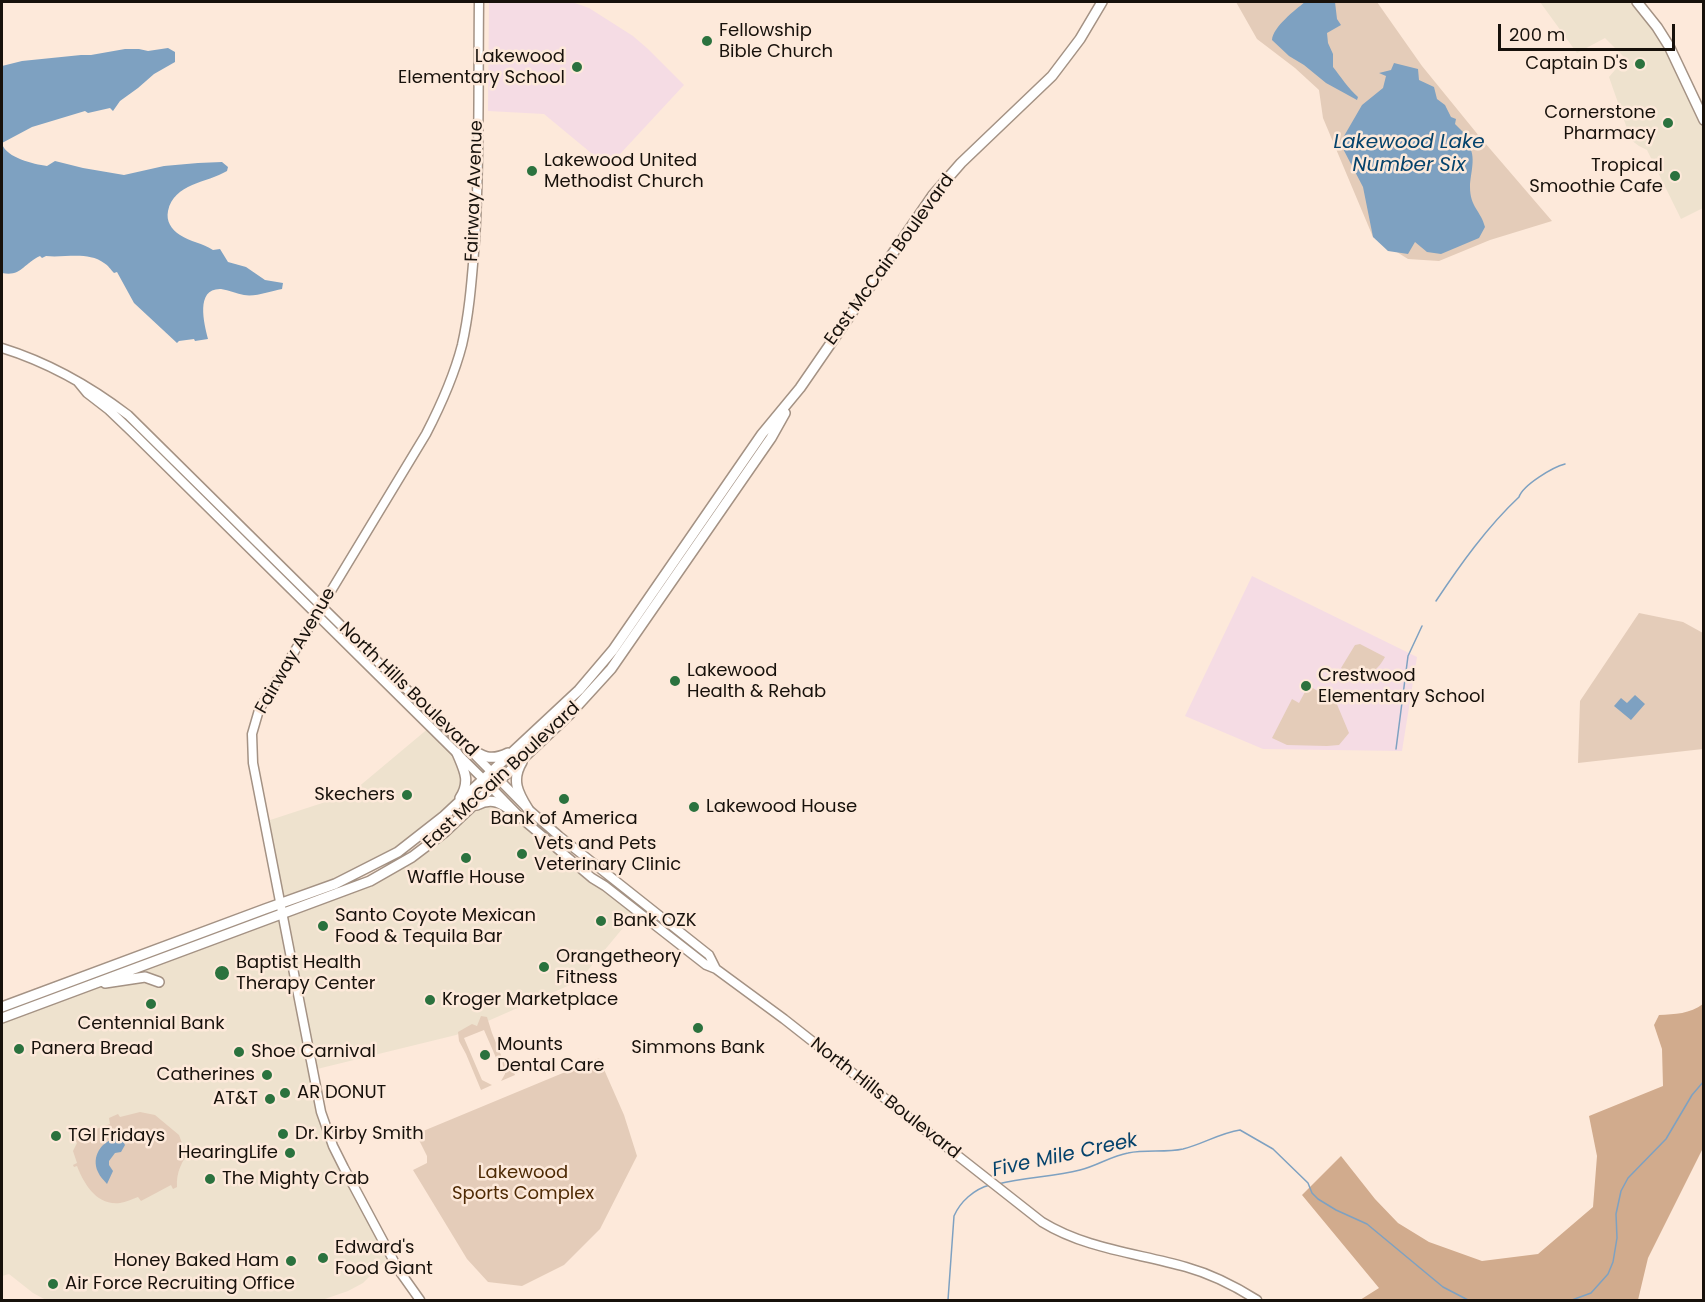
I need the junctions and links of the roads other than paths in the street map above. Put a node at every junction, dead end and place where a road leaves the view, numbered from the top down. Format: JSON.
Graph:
{"nodes":[{"id":1,"x":479,"y":2,"type":"edge"},
{"id":2,"x":1102,"y":2,"type":"edge"},
{"id":3,"x":1637,"y":2,"type":"edge"},
{"id":4,"x":1704,"y":120,"type":"edge"},
{"id":5,"x":2,"y":348,"type":"edge"},
{"id":6,"x":800,"y":388,"type":"junction"},
{"id":7,"x":319,"y":610,"type":"junction"},
{"id":8,"x":465,"y":745,"type":"junction"},
{"id":9,"x":519,"y":746,"type":"junction"},
{"id":10,"x":457,"y":753,"type":"junction"},
{"id":11,"x":524,"y":758,"type":"junction"},
{"id":12,"x":488,"y":776,"type":"junction"},
{"id":13,"x":495,"y":784,"type":"junction"},
{"id":14,"x":455,"y":806,"type":"junction"},
{"id":15,"x":528,"y":809,"type":"junction"},
{"id":16,"x":464,"y":812,"type":"junction"},
{"id":17,"x":521,"y":818,"type":"junction"},
{"id":18,"x":280,"y":904,"type":"junction"},
{"id":19,"x":283,"y":914,"type":"junction"},
{"id":20,"x":716,"y":969,"type":"junction"},
{"id":21,"x":159,"y":982,"type":"dead end"},
{"id":22,"x":91,"y":985,"type":"junction"},
{"id":23,"x":2,"y":1007,"type":"edge"},
{"id":24,"x":2,"y":1018,"type":"edge"},
{"id":25,"x":420,"y":1300,"type":"edge"},
{"id":26,"x":1257,"y":1300,"type":"edge"}],
"edges":[{"from":1,"to":7,"type":"street","name":"Fairway Avenue"},
{"from":2,"to":6,"type":"main road","name":"East McCain Boulevard"},
{"from":3,"to":4,"type":"main road"},
{"from":5,"to":7,"type":"street","name":"North Hills Boulevard"},
{"from":6,"to":9,"type":"main road","name":"East McCain Boulevard"},
{"from":6,"to":11,"type":"main road","name":"East McCain Boulevard"},
{"from":7,"to":8,"type":"street","name":"North Hills Boulevard"},
{"from":7,"to":10,"type":"street","name":"North Hills Boulevard"},
{"from":7,"to":18,"type":"street","name":"Fairway Avenue"},
{"from":8,"to":9,"type":"main road"},
{"from":8,"to":12,"type":"street","name":"North Hills Boulevard"},
{"from":9,"to":12,"type":"main road","name":"East McCain Boulevard"},
{"from":10,"to":12,"type":"street","name":"North Hills Boulevard"},
{"from":10,"to":14,"type":"main road"},
{"from":11,"to":13,"type":"main road","name":"East McCain Boulevard"},
{"from":11,"to":15,"type":"main road"},
{"from":12,"to":13,"type":"street","name":"North Hills Boulevard"},
{"from":12,"to":14,"type":"main road","name":"East McCain Boulevard"},
{"from":13,"to":15,"type":"street","name":"North Hills Boulevard"},
{"from":13,"to":16,"type":"main road","name":"East McCain Boulevard"},
{"from":13,"to":17,"type":"street","name":"North Hills Boulevard"},
{"from":14,"to":18,"type":"main road","name":"East McCain Boulevard"},
{"from":15,"to":20,"type":"street","name":"North Hills Boulevard"},
{"from":16,"to":17,"type":"main road"},
{"from":16,"to":19,"type":"main road","name":"East McCain Boulevard"},
{"from":17,"to":20,"type":"street","name":"North Hills Boulevard"},
{"from":18,"to":19,"type":"street","name":"Fairway Avenue"},
{"from":18,"to":23,"type":"main road","name":"East McCain Boulevard"},
{"from":19,"to":22,"type":"main road","name":"East McCain Boulevard"},
{"from":19,"to":25,"type":"street","name":"Fairway Avenue"},
{"from":20,"to":26,"type":"street","name":"North Hills Boulevard"},
{"from":21,"to":22,"type":"main road"},
{"from":22,"to":24,"type":"main road","name":"East McCain Boulevard"}]}
